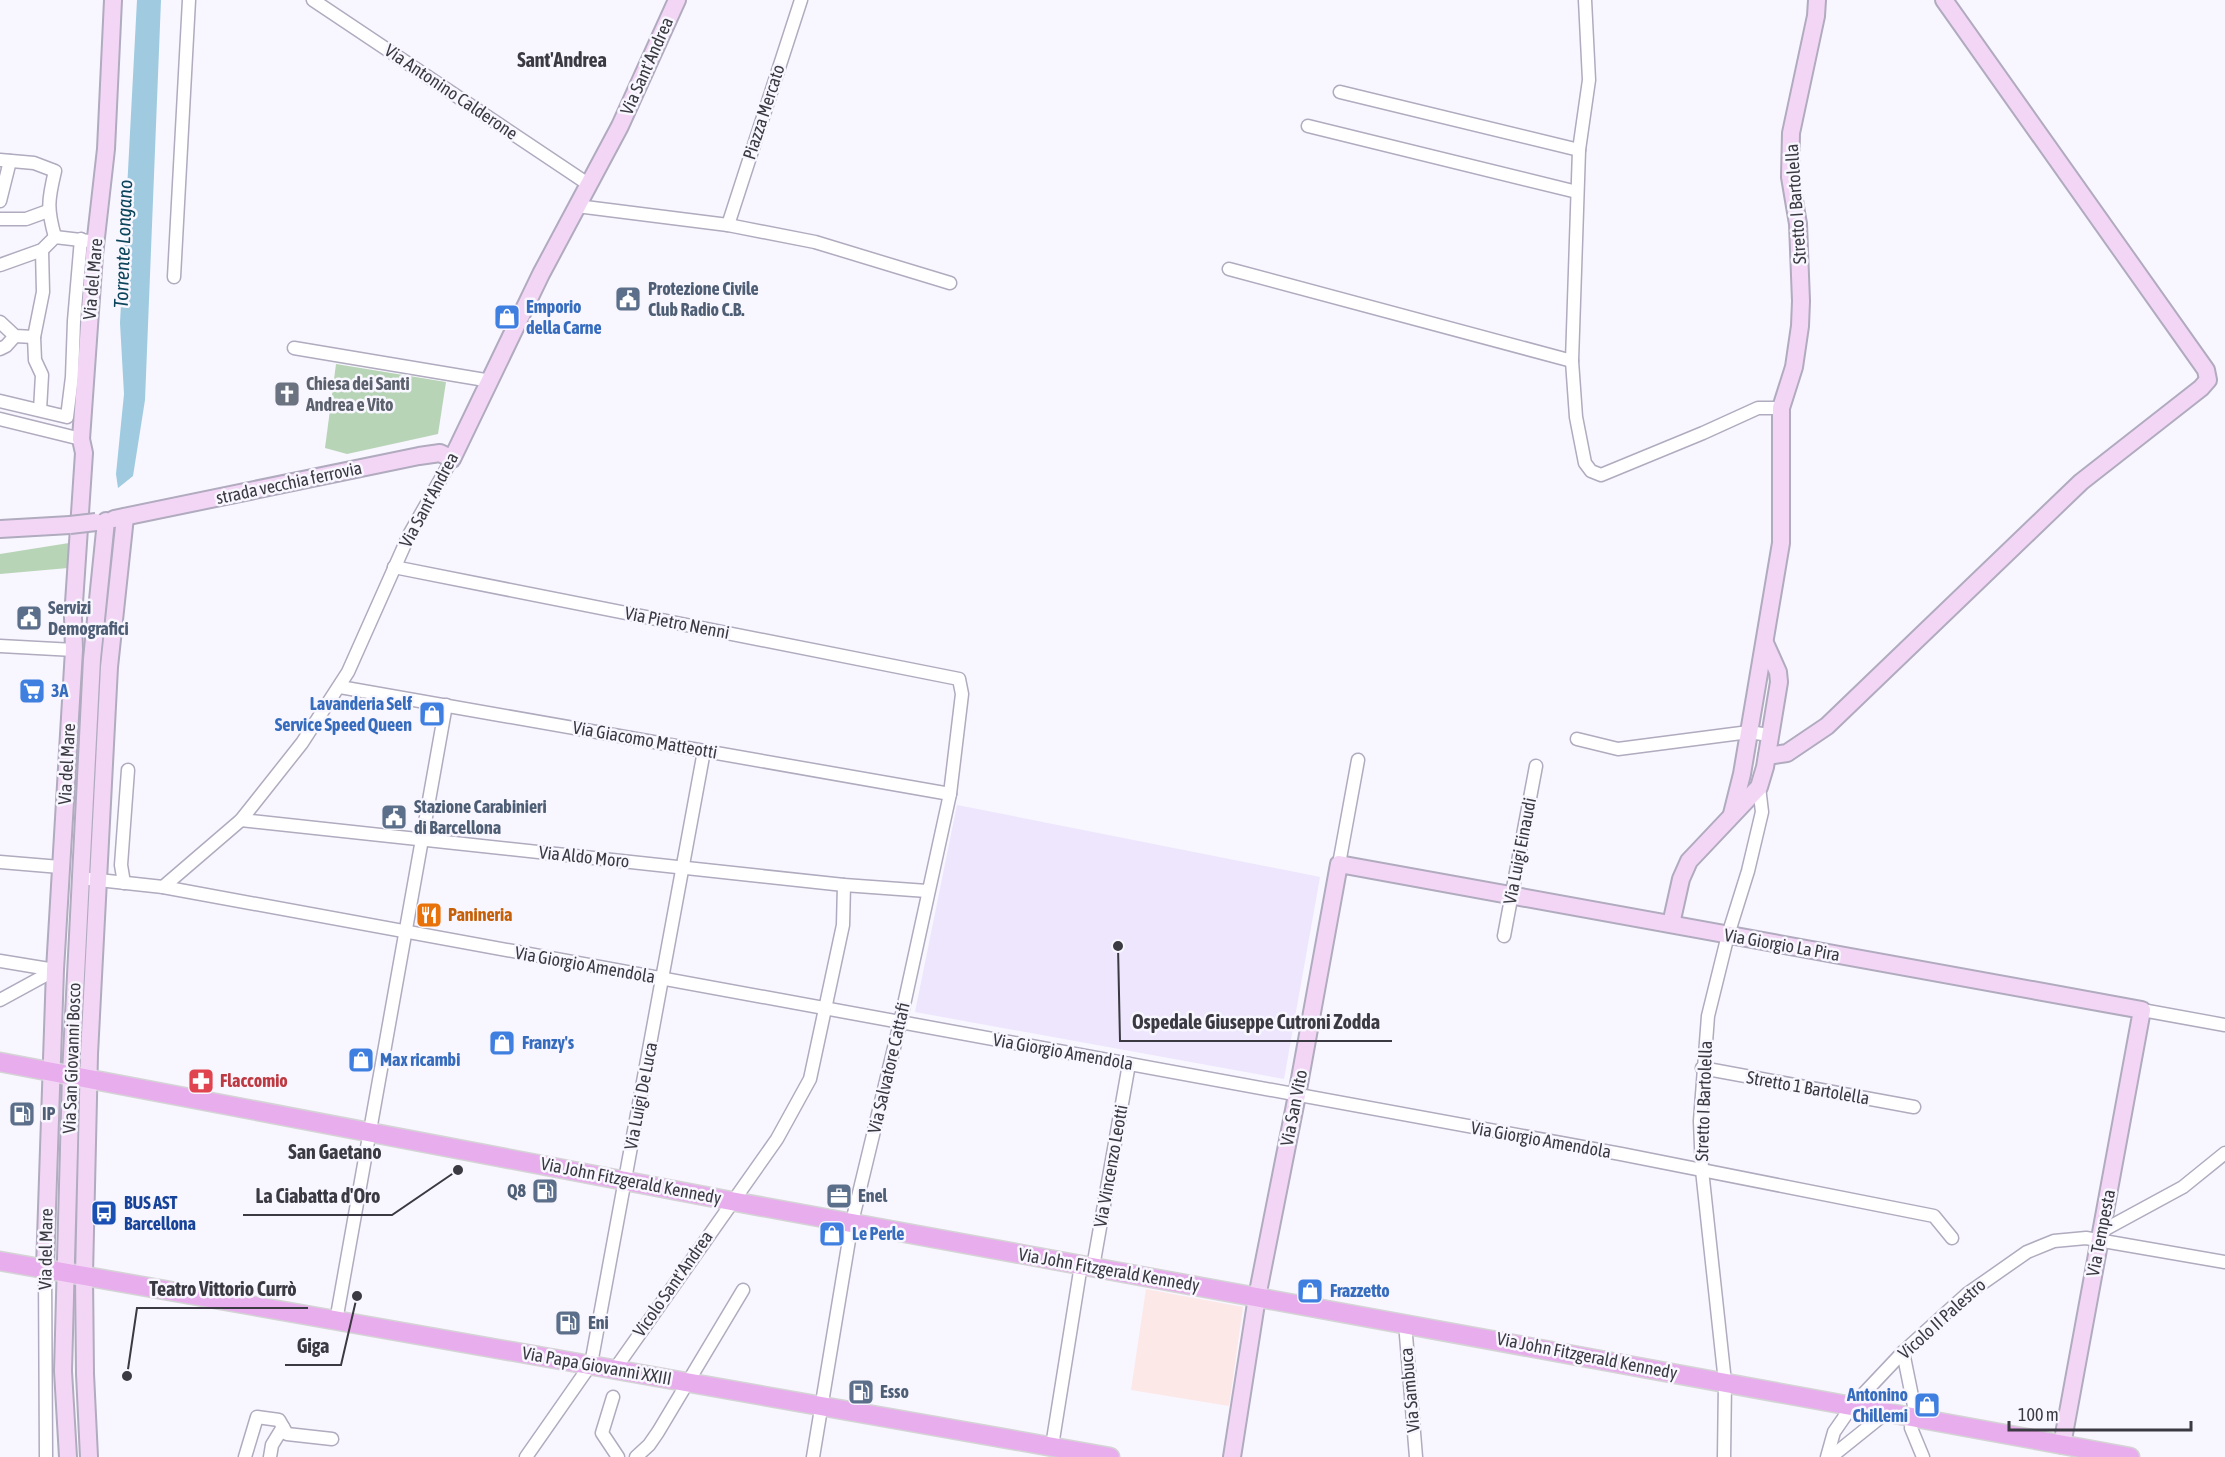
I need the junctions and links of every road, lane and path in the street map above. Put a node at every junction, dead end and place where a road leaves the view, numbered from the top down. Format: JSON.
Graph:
{"nodes":[{"id":1,"x":113,"y":0,"type":"edge"},
{"id":2,"x":189,"y":0,"type":"edge"},
{"id":3,"x":313,"y":0,"type":"edge"},
{"id":4,"x":676,"y":0,"type":"edge"},
{"id":5,"x":801,"y":0,"type":"edge"},
{"id":6,"x":1585,"y":0,"type":"edge"},
{"id":7,"x":1817,"y":0,"type":"edge"},
{"id":8,"x":1944,"y":0,"type":"edge"},
{"id":9,"x":1340,"y":92,"type":"dead end"},
{"id":10,"x":1308,"y":126,"type":"dead end"},
{"id":11,"x":1579,"y":150,"type":"junction"},
{"id":12,"x":5,"y":161,"type":"edge"},
{"id":13,"x":588,"y":184,"type":"junction"},
{"id":14,"x":1577,"y":192,"type":"junction"},
{"id":15,"x":0,"y":201,"type":"edge"},
{"id":16,"x":577,"y":206,"type":"junction"},
{"id":17,"x":48,"y":211,"type":"junction"},
{"id":18,"x":0,"y":219,"type":"edge"},
{"id":19,"x":728,"y":225,"type":"junction"},
{"id":20,"x":55,"y":237,"type":"junction"},
{"id":21,"x":88,"y":241,"type":"junction"},
{"id":22,"x":42,"y":250,"type":"junction"},
{"id":23,"x":0,"y":265,"type":"edge"},
{"id":24,"x":1229,"y":269,"type":"dead end"},
{"id":25,"x":174,"y":277,"type":"dead end"},
{"id":26,"x":950,"y":283,"type":"dead end"},
{"id":27,"x":0,"y":322,"type":"edge"},
{"id":28,"x":15,"y":336,"type":"junction"},
{"id":29,"x":34,"y":337,"type":"junction"},
{"id":30,"x":294,"y":348,"type":"dead end"},
{"id":31,"x":0,"y":349,"type":"edge"},
{"id":32,"x":1572,"y":361,"type":"junction"},
{"id":33,"x":491,"y":381,"type":"junction"},
{"id":34,"x":0,"y":401,"type":"edge"},
{"id":35,"x":1781,"y":408,"type":"junction"},
{"id":36,"x":40,"y":410,"type":"junction"},
{"id":37,"x":0,"y":419,"type":"edge"},
{"id":38,"x":81,"y":439,"type":"junction"},
{"id":39,"x":452,"y":459,"type":"junction"},
{"id":40,"x":125,"y":517,"type":"junction"},
{"id":41,"x":101,"y":521,"type":"junction"},
{"id":42,"x":0,"y":529,"type":"edge"},
{"id":43,"x":394,"y":567,"type":"junction"},
{"id":44,"x":1765,"y":643,"type":"junction"},
{"id":45,"x":0,"y":646,"type":"edge"},
{"id":46,"x":74,"y":650,"type":"junction"},
{"id":47,"x":92,"y":659,"type":"junction"},
{"id":48,"x":109,"y":667,"type":"junction"},
{"id":49,"x":959,"y":679,"type":"joint"},
{"id":50,"x":340,"y":687,"type":"junction"},
{"id":51,"x":446,"y":705,"type":"junction"},
{"id":52,"x":1749,"y":732,"type":"junction"},
{"id":53,"x":1769,"y":735,"type":"junction"},
{"id":54,"x":1577,"y":739,"type":"dead end"},
{"id":55,"x":704,"y":751,"type":"junction"},
{"id":56,"x":1767,"y":756,"type":"junction"},
{"id":57,"x":1358,"y":760,"type":"dead end"},
{"id":58,"x":1536,"y":766,"type":"dead end"},
{"id":59,"x":128,"y":770,"type":"dead end"},
{"id":60,"x":1742,"y":774,"type":"junction"},
{"id":61,"x":1761,"y":782,"type":"junction"},
{"id":62,"x":950,"y":794,"type":"junction"},
{"id":63,"x":1732,"y":814,"type":"junction"},
{"id":64,"x":241,"y":820,"type":"junction"},
{"id":65,"x":423,"y":839,"type":"junction"},
{"id":66,"x":0,"y":862,"type":"edge"},
{"id":67,"x":1339,"y":864,"type":"junction"},
{"id":68,"x":60,"y":867,"type":"junction"},
{"id":69,"x":683,"y":867,"type":"junction"},
{"id":70,"x":80,"y":878,"type":"junction"},
{"id":71,"x":98,"y":880,"type":"junction"},
{"id":72,"x":124,"y":883,"type":"junction"},
{"id":73,"x":844,"y":885,"type":"junction"},
{"id":74,"x":164,"y":887,"type":"junction"},
{"id":75,"x":927,"y":891,"type":"junction"},
{"id":76,"x":1511,"y":896,"type":"junction"},
{"id":77,"x":1671,"y":924,"type":"junction"},
{"id":78,"x":406,"y":933,"type":"junction"},
{"id":79,"x":1728,"y":935,"type":"junction"},
{"id":80,"x":1504,"y":936,"type":"dead end"},
{"id":81,"x":0,"y":961,"type":"edge"},
{"id":82,"x":55,"y":970,"type":"junction"},
{"id":83,"x":663,"y":979,"type":"junction"},
{"id":84,"x":0,"y":1000,"type":"edge"},
{"id":85,"x":825,"y":1008,"type":"junction"},
{"id":86,"x":2142,"y":1010,"type":"junction"},
{"id":87,"x":900,"y":1023,"type":"junction"},
{"id":88,"x":2225,"y":1025,"type":"edge"},
{"id":89,"x":0,"y":1062,"type":"edge"},
{"id":90,"x":1129,"y":1065,"type":"junction"},
{"id":91,"x":1702,"y":1068,"type":"junction"},
{"id":92,"x":50,"y":1071,"type":"junction"},
{"id":93,"x":80,"y":1076,"type":"junction"},
{"id":94,"x":1297,"y":1095,"type":"junction"},
{"id":95,"x":1914,"y":1107,"type":"dead end"},
{"id":96,"x":370,"y":1131,"type":"junction"},
{"id":97,"x":2225,"y":1153,"type":"edge"},
{"id":98,"x":1702,"y":1170,"type":"junction"},
{"id":99,"x":624,"y":1179,"type":"junction"},
{"id":100,"x":731,"y":1201,"type":"junction"},
{"id":101,"x":852,"y":1222,"type":"junction"},
{"id":102,"x":2101,"y":1236,"type":"junction"},
{"id":103,"x":1952,"y":1238,"type":"dead end"},
{"id":104,"x":0,"y":1261,"type":"edge"},
{"id":105,"x":2225,"y":1262,"type":"edge"},
{"id":106,"x":1087,"y":1266,"type":"junction"},
{"id":107,"x":45,"y":1268,"type":"junction"},
{"id":108,"x":65,"y":1271,"type":"junction"},
{"id":109,"x":84,"y":1275,"type":"junction"},
{"id":110,"x":743,"y":1290,"type":"dead end"},
{"id":111,"x":1257,"y":1297,"type":"junction"},
{"id":112,"x":336,"y":1321,"type":"junction"},
{"id":113,"x":1405,"y":1323,"type":"junction"},
{"id":114,"x":1903,"y":1352,"type":"junction"},
{"id":115,"x":591,"y":1364,"type":"junction"},
{"id":116,"x":615,"y":1368,"type":"junction"},
{"id":117,"x":688,"y":1381,"type":"junction"},
{"id":118,"x":1725,"y":1382,"type":"junction"},
{"id":119,"x":613,"y":1398,"type":"dead end"},
{"id":120,"x":822,"y":1405,"type":"junction"},
{"id":121,"x":1852,"y":1406,"type":"junction"},
{"id":122,"x":1887,"y":1412,"type":"junction"},
{"id":123,"x":1912,"y":1417,"type":"junction"},
{"id":124,"x":283,"y":1427,"type":"junction"},
{"id":125,"x":332,"y":1439,"type":"dead end"},
{"id":126,"x":1052,"y":1446,"type":"junction"},
{"id":127,"x":2061,"y":1451,"type":"edge"},
{"id":128,"x":46,"y":1457,"type":"edge"},
{"id":129,"x":68,"y":1457,"type":"edge"},
{"id":130,"x":89,"y":1457,"type":"edge"},
{"id":131,"x":245,"y":1457,"type":"edge"},
{"id":132,"x":270,"y":1457,"type":"edge"},
{"id":133,"x":526,"y":1457,"type":"edge"},
{"id":134,"x":618,"y":1457,"type":"edge"},
{"id":135,"x":636,"y":1457,"type":"edge"},
{"id":136,"x":813,"y":1457,"type":"edge"},
{"id":137,"x":1110,"y":1457,"type":"edge"},
{"id":138,"x":1232,"y":1457,"type":"edge"},
{"id":139,"x":1416,"y":1457,"type":"edge"},
{"id":140,"x":1724,"y":1457,"type":"edge"},
{"id":141,"x":1829,"y":1457,"type":"edge"},
{"id":142,"x":1923,"y":1457,"type":"edge"},
{"id":143,"x":2130,"y":1457,"type":"edge"}],
"edges":[{"from":1,"to":21,"type":"street","name":"Via del Mare"},
{"from":2,"to":25,"type":"street"},
{"from":3,"to":13,"type":"street","name":"Via Antonino Calderone"},
{"from":4,"to":13,"type":"street","name":"Via Sant'Andrea"},
{"from":5,"to":19,"type":"street","name":"Piazza Mercato"},
{"from":6,"to":11,"type":"street"},
{"from":7,"to":35,"type":"street","name":"Stretto I Bartolella"},
{"from":8,"to":56,"type":"street"},
{"from":9,"to":11,"type":"street"},
{"from":10,"to":14,"type":"street"},
{"from":11,"to":14,"type":"street"},
{"from":12,"to":15,"type":"street"},
{"from":12,"to":17,"type":"street"},
{"from":13,"to":16,"type":"street","name":"Via Sant'Andrea"},
{"from":14,"to":32,"type":"street"},
{"from":16,"to":19,"type":"street"},
{"from":16,"to":33,"type":"street","name":"Via Sant'Andrea"},
{"from":17,"to":18,"type":"street"},
{"from":17,"to":20,"type":"street"},
{"from":19,"to":26,"type":"street"},
{"from":20,"to":21,"type":"street"},
{"from":20,"to":22,"type":"street"},
{"from":21,"to":36,"type":"street"},
{"from":21,"to":38,"type":"street","name":"Via del Mare"},
{"from":22,"to":23,"type":"street"},
{"from":22,"to":29,"type":"street"},
{"from":24,"to":32,"type":"street"},
{"from":27,"to":28,"type":"street"},
{"from":28,"to":29,"type":"street"},
{"from":28,"to":31,"type":"street"},
{"from":29,"to":36,"type":"street"},
{"from":30,"to":33,"type":"street"},
{"from":32,"to":35,"type":"street"},
{"from":33,"to":39,"type":"street","name":"Via Sant'Andrea"},
{"from":34,"to":36,"type":"street"},
{"from":35,"to":44,"type":"street","name":"Stretto I Bartolella"},
{"from":37,"to":38,"type":"street"},
{"from":38,"to":46,"type":"street","name":"Via del Mare"},
{"from":39,"to":40,"type":"street","name":"strada vecchia ferrovia"},
{"from":39,"to":43,"type":"street","name":"Via Sant'Andrea"},
{"from":40,"to":41,"type":"street","name":"strada vecchia ferrovia"},
{"from":40,"to":48,"type":"street"},
{"from":41,"to":42,"type":"street","name":"strada vecchia ferrovia","bridge":true},
{"from":41,"to":47,"type":"street"},
{"from":43,"to":49,"type":"street","name":"Via Pietro Nenni"},
{"from":43,"to":50,"type":"street","name":"Via Sant'Andrea"},
{"from":44,"to":52,"type":"street"},
{"from":44,"to":53,"type":"street","name":"Stretto I Bartolella"},
{"from":45,"to":46,"type":"street"},
{"from":46,"to":47,"type":"street"},
{"from":46,"to":68,"type":"street","name":"Via del Mare"},
{"from":47,"to":48,"type":"street"},
{"from":47,"to":70,"type":"street","name":"Via San Giovanni Bosco"},
{"from":48,"to":71,"type":"street","name":"Via San Giovanni Bosco"},
{"from":49,"to":62,"type":"street","name":"Via Salvatore Cattafi"},
{"from":50,"to":51,"type":"street","name":"Via Giacomo Matteotti"},
{"from":50,"to":64,"type":"street","name":"Via Sant'Andrea"},
{"from":51,"to":55,"type":"street","name":"Via Giacomo Matteotti"},
{"from":51,"to":65,"type":"street"},
{"from":52,"to":53,"type":"street"},
{"from":52,"to":54,"type":"street"},
{"from":52,"to":60,"type":"street"},
{"from":53,"to":56,"type":"street","name":"Stretto I Bartolella"},
{"from":55,"to":62,"type":"street","name":"Via Giacomo Matteotti"},
{"from":55,"to":69,"type":"street","name":"Via Luigi De Luca"},
{"from":56,"to":61,"type":"street","name":"Stretto I Bartolella"},
{"from":57,"to":67,"type":"street","name":"Via San Vito"},
{"from":58,"to":76,"type":"street","name":"Via Luigi Einaudi"},
{"from":59,"to":72,"type":"street"},
{"from":60,"to":61,"type":"street"},
{"from":60,"to":63,"type":"street"},
{"from":61,"to":63,"type":"street"},
{"from":61,"to":79,"type":"street","name":"Stretto I Bartolella"},
{"from":62,"to":75,"type":"street","name":"Via Salvatore Cattafi"},
{"from":63,"to":77,"type":"street"},
{"from":64,"to":65,"type":"street","name":"Via Aldo Moro"},
{"from":64,"to":74,"type":"street","name":"Via Sant'Andrea"},
{"from":65,"to":69,"type":"street","name":"Via Aldo Moro"},
{"from":65,"to":78,"type":"street"},
{"from":66,"to":68,"type":"street"},
{"from":67,"to":76,"type":"street","name":"Via Giorgio La Pira"},
{"from":67,"to":94,"type":"street","name":"Via San Vito"},
{"from":68,"to":82,"type":"street","name":"Via del Mare"},
{"from":69,"to":73,"type":"street","name":"Via Aldo Moro"},
{"from":69,"to":83,"type":"street","name":"Via Luigi De Luca"},
{"from":70,"to":71,"type":"street"},
{"from":70,"to":93,"type":"street","name":"Via San Giovanni Bosco"},
{"from":71,"to":72,"type":"street"},
{"from":71,"to":93,"type":"street","name":"Via San Giovanni Bosco"},
{"from":72,"to":74,"type":"street"},
{"from":73,"to":75,"type":"street","name":"Via Aldo Moro"},
{"from":73,"to":85,"type":"street","name":"Vicolo Sant'Andrea"},
{"from":74,"to":78,"type":"street","name":"Via Giorgio Amendola"},
{"from":75,"to":87,"type":"street","name":"Via Salvatore Cattafi"},
{"from":76,"to":77,"type":"street","name":"Via Giorgio La Pira"},
{"from":76,"to":80,"type":"street","name":"Via Luigi Einaudi"},
{"from":77,"to":79,"type":"street","name":"Via Giorgio La Pira"},
{"from":78,"to":83,"type":"street","name":"Via Giorgio Amendola"},
{"from":78,"to":96,"type":"street"},
{"from":79,"to":86,"type":"street","name":"Via Giorgio La Pira"},
{"from":79,"to":91,"type":"street","name":"Stretto I Bartolella"},
{"from":81,"to":82,"type":"street"},
{"from":82,"to":84,"type":"street"},
{"from":82,"to":92,"type":"street","name":"Via del Mare"},
{"from":83,"to":85,"type":"street","name":"Via Giorgio Amendola"},
{"from":83,"to":99,"type":"street","name":"Via Luigi De Luca"},
{"from":85,"to":87,"type":"street","name":"Via Giorgio Amendola"},
{"from":85,"to":100,"type":"street","name":"Vicolo Sant'Andrea"},
{"from":86,"to":88,"type":"street","name":"Via Giorgio La Pira"},
{"from":86,"to":102,"type":"street","name":"Via Tempesta"},
{"from":87,"to":90,"type":"street","name":"Via Giorgio Amendola"},
{"from":87,"to":101,"type":"street","name":"Via Salvatore Cattafi"},
{"from":89,"to":92,"type":"main road","name":"Via John Fitzgerald Kennedy"},
{"from":90,"to":94,"type":"street","name":"Via Giorgio Amendola"},
{"from":90,"to":106,"type":"street","name":"Via Vincenzo Leotti"},
{"from":91,"to":95,"type":"street","name":"Stretto 1 Bartolella"},
{"from":91,"to":98,"type":"street","name":"Stretto I Bartolella"},
{"from":92,"to":93,"type":"main road","name":"Via John Fitzgerald Kennedy"},
{"from":92,"to":107,"type":"street","name":"Via del Mare"},
{"from":93,"to":96,"type":"main road","name":"Via John Fitzgerald Kennedy"},
{"from":93,"to":108,"type":"street","name":"Via San Giovanni Bosco"},
{"from":93,"to":109,"type":"street","name":"Via San Giovanni Bosco"},
{"from":94,"to":98,"type":"street","name":"Via Giorgio Amendola"},
{"from":94,"to":111,"type":"street","name":"Via San Vito"},
{"from":96,"to":99,"type":"main road","name":"Via John Fitzgerald Kennedy"},
{"from":96,"to":112,"type":"street"},
{"from":97,"to":102,"type":"street"},
{"from":98,"to":103,"type":"street","name":"Via Giorgio Amendola"},
{"from":98,"to":118,"type":"street","name":"Stretto I Bartolella"},
{"from":99,"to":100,"type":"main road","name":"Via John Fitzgerald Kennedy"},
{"from":99,"to":115,"type":"street","name":"Via Luigi De Luca"},
{"from":100,"to":101,"type":"main road","name":"Via John Fitzgerald Kennedy"},
{"from":100,"to":116,"type":"street","name":"Vicolo Sant'Andrea"},
{"from":101,"to":106,"type":"main road","name":"Via John Fitzgerald Kennedy"},
{"from":101,"to":120,"type":"street","name":"Via Salvatore Cattafi"},
{"from":102,"to":105,"type":"street","name":"Vicolo II Palestro"},
{"from":102,"to":114,"type":"street","name":"Vicolo II Palestro"},
{"from":102,"to":127,"type":"street","name":"Via Tempesta"},
{"from":104,"to":107,"type":"main road","name":"Via Papa Giovanni XXIII"},
{"from":106,"to":111,"type":"main road","name":"Via John Fitzgerald Kennedy"},
{"from":106,"to":126,"type":"street","name":"Via Vincenzo Leotti"},
{"from":107,"to":108,"type":"main road","name":"Via Papa Giovanni XXIII"},
{"from":107,"to":128,"type":"street","name":"Via del Mare"},
{"from":108,"to":109,"type":"main road","name":"Via Papa Giovanni XXIII"},
{"from":108,"to":129,"type":"street","name":"Via San Giovanni Bosco"},
{"from":109,"to":112,"type":"main road","name":"Via Papa Giovanni XXIII"},
{"from":109,"to":130,"type":"street","name":"Via San Giovanni Bosco"},
{"from":110,"to":117,"type":"street"},
{"from":111,"to":113,"type":"main road","name":"Via John Fitzgerald Kennedy"},
{"from":111,"to":138,"type":"street","name":"Via San Vito"},
{"from":112,"to":115,"type":"main road","name":"Via Papa Giovanni XXIII"},
{"from":113,"to":118,"type":"main road","name":"Via John Fitzgerald Kennedy"},
{"from":113,"to":139,"type":"street","name":"Via Sambuca"},
{"from":114,"to":121,"type":"street","name":"Vicolo II Palestro"},
{"from":114,"to":123,"type":"street"},
{"from":115,"to":116,"type":"main road","name":"Via Papa Giovanni XXIII"},
{"from":115,"to":133,"type":"street","name":"Via Luigi De Luca"},
{"from":116,"to":117,"type":"main road","name":"Via Papa Giovanni XXIII"},
{"from":117,"to":120,"type":"main road","name":"Via Papa Giovanni XXIII"},
{"from":117,"to":135,"type":"street"},
{"from":118,"to":121,"type":"main road","name":"Via John Fitzgerald Kennedy"},
{"from":118,"to":140,"type":"street","name":"Stretto I Bartolella"},
{"from":119,"to":134,"type":"street"},
{"from":120,"to":126,"type":"main road","name":"Via Papa Giovanni XXIII"},
{"from":120,"to":136,"type":"street","name":"Via Salvatore Cattafi"},
{"from":121,"to":122,"type":"main road","name":"Via John Fitzgerald Kennedy"},
{"from":121,"to":141,"type":"street","name":"Vicolo II Palestro"},
{"from":122,"to":123,"type":"main road","name":"Via John Fitzgerald Kennedy"},
{"from":122,"to":141,"type":"street"},
{"from":123,"to":127,"type":"main road","name":"Via John Fitzgerald Kennedy"},
{"from":123,"to":142,"type":"street"},
{"from":124,"to":125,"type":"street"},
{"from":124,"to":131,"type":"street"},
{"from":124,"to":132,"type":"street"},
{"from":126,"to":137,"type":"main road","name":"Via Papa Giovanni XXIII"},
{"from":127,"to":143,"type":"main road","name":"Via John Fitzgerald Kennedy"}]}
